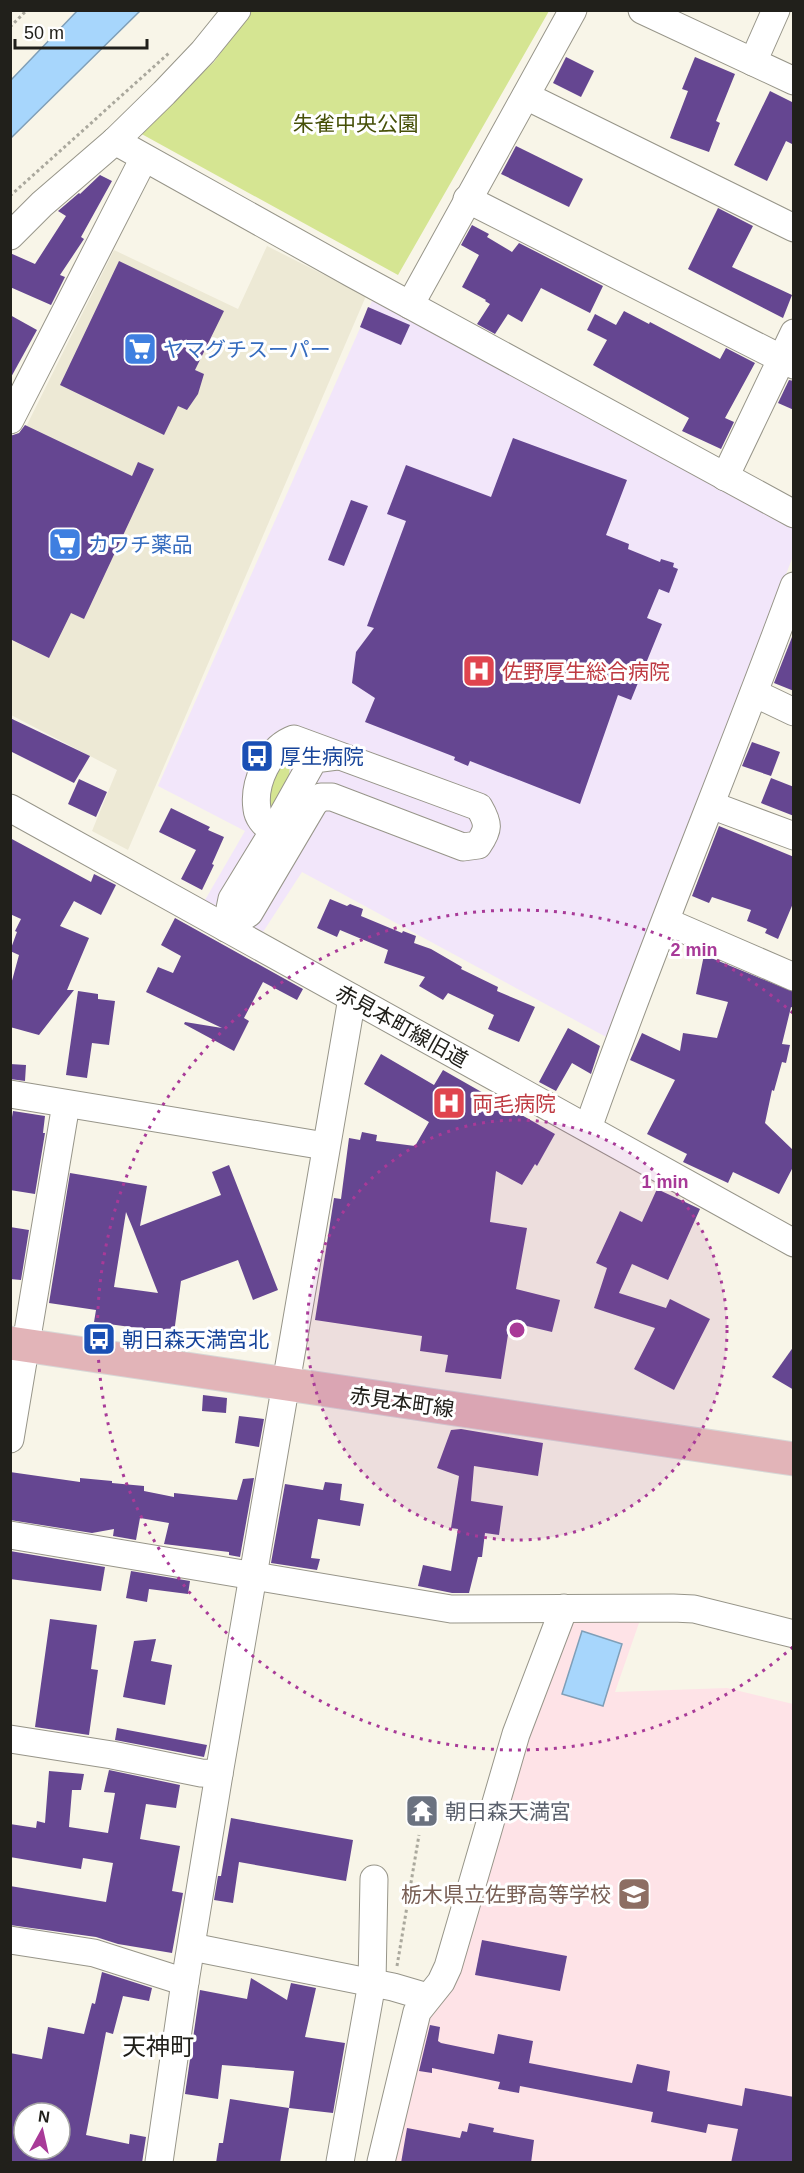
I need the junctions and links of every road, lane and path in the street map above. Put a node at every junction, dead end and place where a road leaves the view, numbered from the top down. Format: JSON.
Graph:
{"nodes":[{"id":1,"x":27,"y":10,"type":"edge"},
{"id":2,"x":237,"y":10,"type":"edge"},
{"id":3,"x":573,"y":10,"type":"edge"},
{"id":4,"x":642,"y":10,"type":"edge"},
{"id":5,"x":776,"y":10,"type":"edge"},
{"id":6,"x":671,"y":16,"type":"edge"},
{"id":7,"x":10,"y":27,"type":"edge"},
{"id":8,"x":172,"y":50,"type":"dead end"},
{"id":9,"x":753,"y":62,"type":"junction"},
{"id":10,"x":794,"y":81,"type":"edge"},
{"id":11,"x":526,"y":96,"type":"junction"},
{"id":12,"x":115,"y":141,"type":"junction"},
{"id":13,"x":144,"y":158,"type":"junction"},
{"id":14,"x":10,"y":196,"type":"edge"},
{"id":15,"x":467,"y":199,"type":"junction"},
{"id":16,"x":794,"y":228,"type":"edge"},
{"id":17,"x":10,"y":236,"type":"edge"},
{"id":18,"x":410,"y":305,"type":"junction"},
{"id":19,"x":794,"y":333,"type":"edge"},
{"id":20,"x":787,"y":363,"type":"edge"},
{"id":21,"x":21,"y":373,"type":"edge"},
{"id":22,"x":10,"y":420,"type":"edge"},
{"id":23,"x":725,"y":477,"type":"junction"},
{"id":24,"x":794,"y":514,"type":"edge"},
{"id":25,"x":794,"y":586,"type":"edge"},
{"id":26,"x":754,"y":693,"type":"junction"},
{"id":27,"x":794,"y":712,"type":"edge"},
{"id":28,"x":338,"y":756,"type":"junction"},
{"id":29,"x":711,"y":805,"type":"junction"},
{"id":30,"x":10,"y":808,"type":"edge"},
{"id":31,"x":273,"y":832,"type":"junction"},
{"id":32,"x":794,"y":836,"type":"edge"},
{"id":33,"x":667,"y":922,"type":"junction"},
{"id":34,"x":226,"y":928,"type":"junction"},
{"id":35,"x":794,"y":977,"type":"edge"},
{"id":36,"x":352,"y":998,"type":"junction"},
{"id":37,"x":10,"y":1094,"type":"edge"},
{"id":38,"x":66,"y":1104,"type":"junction"},
{"id":39,"x":588,"y":1128,"type":"junction"},
{"id":40,"x":325,"y":1146,"type":"junction"},
{"id":41,"x":794,"y":1243,"type":"edge"},
{"id":42,"x":18,"y":1344,"type":"edge"},
{"id":43,"x":286,"y":1385,"type":"junction"},
{"id":44,"x":10,"y":1439,"type":"edge"},
{"id":45,"x":794,"y":1460,"type":"edge"},
{"id":46,"x":10,"y":1535,"type":"edge"},
{"id":47,"x":254,"y":1575,"type":"junction"},
{"id":48,"x":564,"y":1608,"type":"junction"},
{"id":49,"x":794,"y":1634,"type":"edge"},
{"id":50,"x":10,"y":1739,"type":"edge"},
{"id":51,"x":219,"y":1774,"type":"junction"},
{"id":52,"x":374,"y":1879,"type":"dead end"},
{"id":53,"x":10,"y":1940,"type":"edge"},
{"id":54,"x":192,"y":1947,"type":"junction"},
{"id":55,"x":185,"y":1982,"type":"junction"},
{"id":56,"x":372,"y":1983,"type":"junction"},
{"id":57,"x":427,"y":1997,"type":"junction"},
{"id":58,"x":159,"y":2163,"type":"edge"},
{"id":59,"x":340,"y":2163,"type":"edge"},
{"id":60,"x":381,"y":2163,"type":"edge"}],
"edges":[{"from":1,"to":7,"type":"path"},
{"from":2,"to":12,"type":"street"},
{"from":3,"to":11,"type":"street"},
{"from":4,"to":6,"type":"street"},
{"from":5,"to":9,"type":"street"},
{"from":6,"to":9,"type":"street"},
{"from":8,"to":14,"type":"path"},
{"from":9,"to":10,"type":"street"},
{"from":11,"to":15,"type":"street"},
{"from":11,"to":16,"type":"street"},
{"from":12,"to":13,"type":"street"},
{"from":12,"to":17,"type":"street"},
{"from":13,"to":18,"type":"street"},
{"from":13,"to":21,"type":"street"},
{"from":15,"to":18,"type":"street"},
{"from":15,"to":20,"type":"street"},
{"from":18,"to":23,"type":"street"},
{"from":19,"to":20,"type":"street"},
{"from":20,"to":23,"type":"street"},
{"from":21,"to":22,"type":"street"},
{"from":23,"to":24,"type":"street"},
{"from":25,"to":26,"type":"street"},
{"from":26,"to":27,"type":"street"},
{"from":26,"to":29,"type":"street"},
{"from":28,"to":31,"type":"street"},
{"from":28,"to":31,"type":"street"},
{"from":28,"to":34,"type":"street"},
{"from":29,"to":32,"type":"street"},
{"from":29,"to":33,"type":"street"},
{"from":30,"to":34,"type":"street","name":"赤見本町線旧道"},
{"from":31,"to":34,"type":"street"},
{"from":33,"to":35,"type":"street"},
{"from":33,"to":39,"type":"street"},
{"from":34,"to":36,"type":"street","name":"赤見本町線旧道"},
{"from":36,"to":39,"type":"street","name":"赤見本町線旧道"},
{"from":36,"to":40,"type":"street"},
{"from":37,"to":38,"type":"street"},
{"from":38,"to":40,"type":"street"},
{"from":38,"to":42,"type":"street"},
{"from":39,"to":41,"type":"street","name":"赤見本町線旧道"},
{"from":40,"to":43,"type":"street"},
{"from":42,"to":43,"type":"main road","name":"赤見本町線"},
{"from":42,"to":44,"type":"street"},
{"from":43,"to":45,"type":"main road","name":"赤見本町線"},
{"from":43,"to":47,"type":"street"},
{"from":46,"to":47,"type":"street"},
{"from":47,"to":48,"type":"street"},
{"from":47,"to":51,"type":"street"},
{"from":48,"to":49,"type":"street"},
{"from":48,"to":57,"type":"street"},
{"from":50,"to":51,"type":"street"},
{"from":51,"to":54,"type":"street"},
{"from":52,"to":56,"type":"street"},
{"from":53,"to":55,"type":"street"},
{"from":54,"to":55,"type":"street"},
{"from":54,"to":56,"type":"street"},
{"from":55,"to":58,"type":"street"},
{"from":56,"to":57,"type":"street"},
{"from":56,"to":59,"type":"street"},
{"from":57,"to":60,"type":"street"}]}
